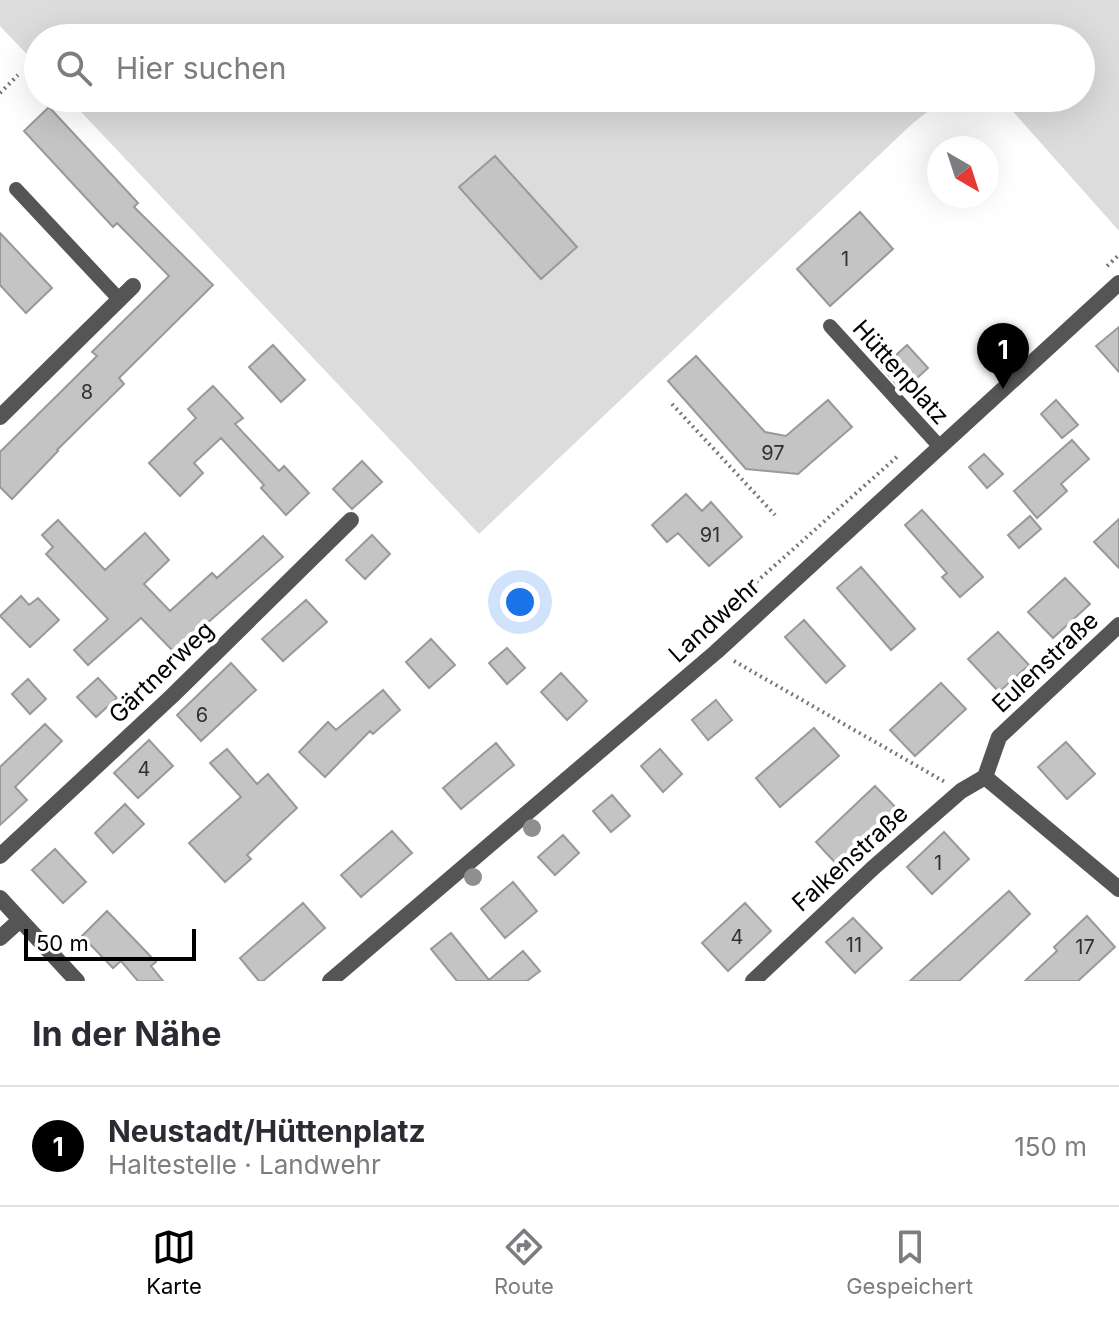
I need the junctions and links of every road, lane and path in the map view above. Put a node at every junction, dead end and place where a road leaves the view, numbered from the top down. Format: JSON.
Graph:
{"nodes":[{"id":1,"x":18,"y":75,"type":"dead end"},
{"id":2,"x":0,"y":93,"type":"edge"},
{"id":3,"x":16,"y":189,"type":"dead end"},
{"id":4,"x":1119,"y":255,"type":"edge"},
{"id":5,"x":1096,"y":275,"type":"dead end"},
{"id":6,"x":1119,"y":283,"type":"edge"},
{"id":7,"x":133,"y":286,"type":"dead end"},
{"id":8,"x":120,"y":300,"type":"junction"},
{"id":9,"x":830,"y":326,"type":"dead end"},
{"id":10,"x":672,"y":404,"type":"dead end"},
{"id":11,"x":0,"y":417,"type":"edge"},
{"id":12,"x":925,"y":431,"type":"junction"},
{"id":13,"x":940,"y":447,"type":"junction"},
{"id":14,"x":775,"y":515,"type":"dead end"},
{"id":15,"x":351,"y":520,"type":"dead end"},
{"id":16,"x":1119,"y":625,"type":"edge"},
{"id":17,"x":716,"y":652,"type":"junction"},
{"id":18,"x":985,"y":777,"type":"junction"},
{"id":19,"x":961,"y":791,"type":"junction"},
{"id":20,"x":0,"y":856,"type":"edge"},
{"id":21,"x":1119,"y":889,"type":"edge"},
{"id":22,"x":0,"y":898,"type":"edge"},
{"id":23,"x":20,"y":920,"type":"junction"},
{"id":24,"x":0,"y":938,"type":"edge"},
{"id":25,"x":77,"y":981,"type":"edge"},
{"id":26,"x":330,"y":981,"type":"edge"},
{"id":27,"x":753,"y":981,"type":"edge"}],
"edges":[{"from":1,"to":2,"type":"path"},
{"from":3,"to":8,"type":"lane"},
{"from":4,"to":5,"type":"path"},
{"from":6,"to":13,"type":"street","name":"Landwehr"},
{"from":7,"to":8,"type":"street"},
{"from":8,"to":11,"type":"street"},
{"from":9,"to":12,"type":"lane","name":"Hüttenplatz"},
{"from":10,"to":14,"type":"path"},
{"from":12,"to":13,"type":"lane","name":"Hüttenplatz"},
{"from":12,"to":17,"type":"path"},
{"from":13,"to":17,"type":"street","name":"Landwehr"},
{"from":15,"to":20,"type":"street","name":"Gärtnerweg"},
{"from":16,"to":18,"type":"street","name":"Eulenstraße"},
{"from":17,"to":19,"type":"path"},
{"from":17,"to":26,"type":"street","name":"Landwehr"},
{"from":18,"to":19,"type":"street","name":"Falkenstraße"},
{"from":18,"to":21,"type":"street"},
{"from":19,"to":27,"type":"street","name":"Falkenstraße"},
{"from":22,"to":23,"type":"street"},
{"from":23,"to":24,"type":"street"},
{"from":23,"to":25,"type":"street"}]}
